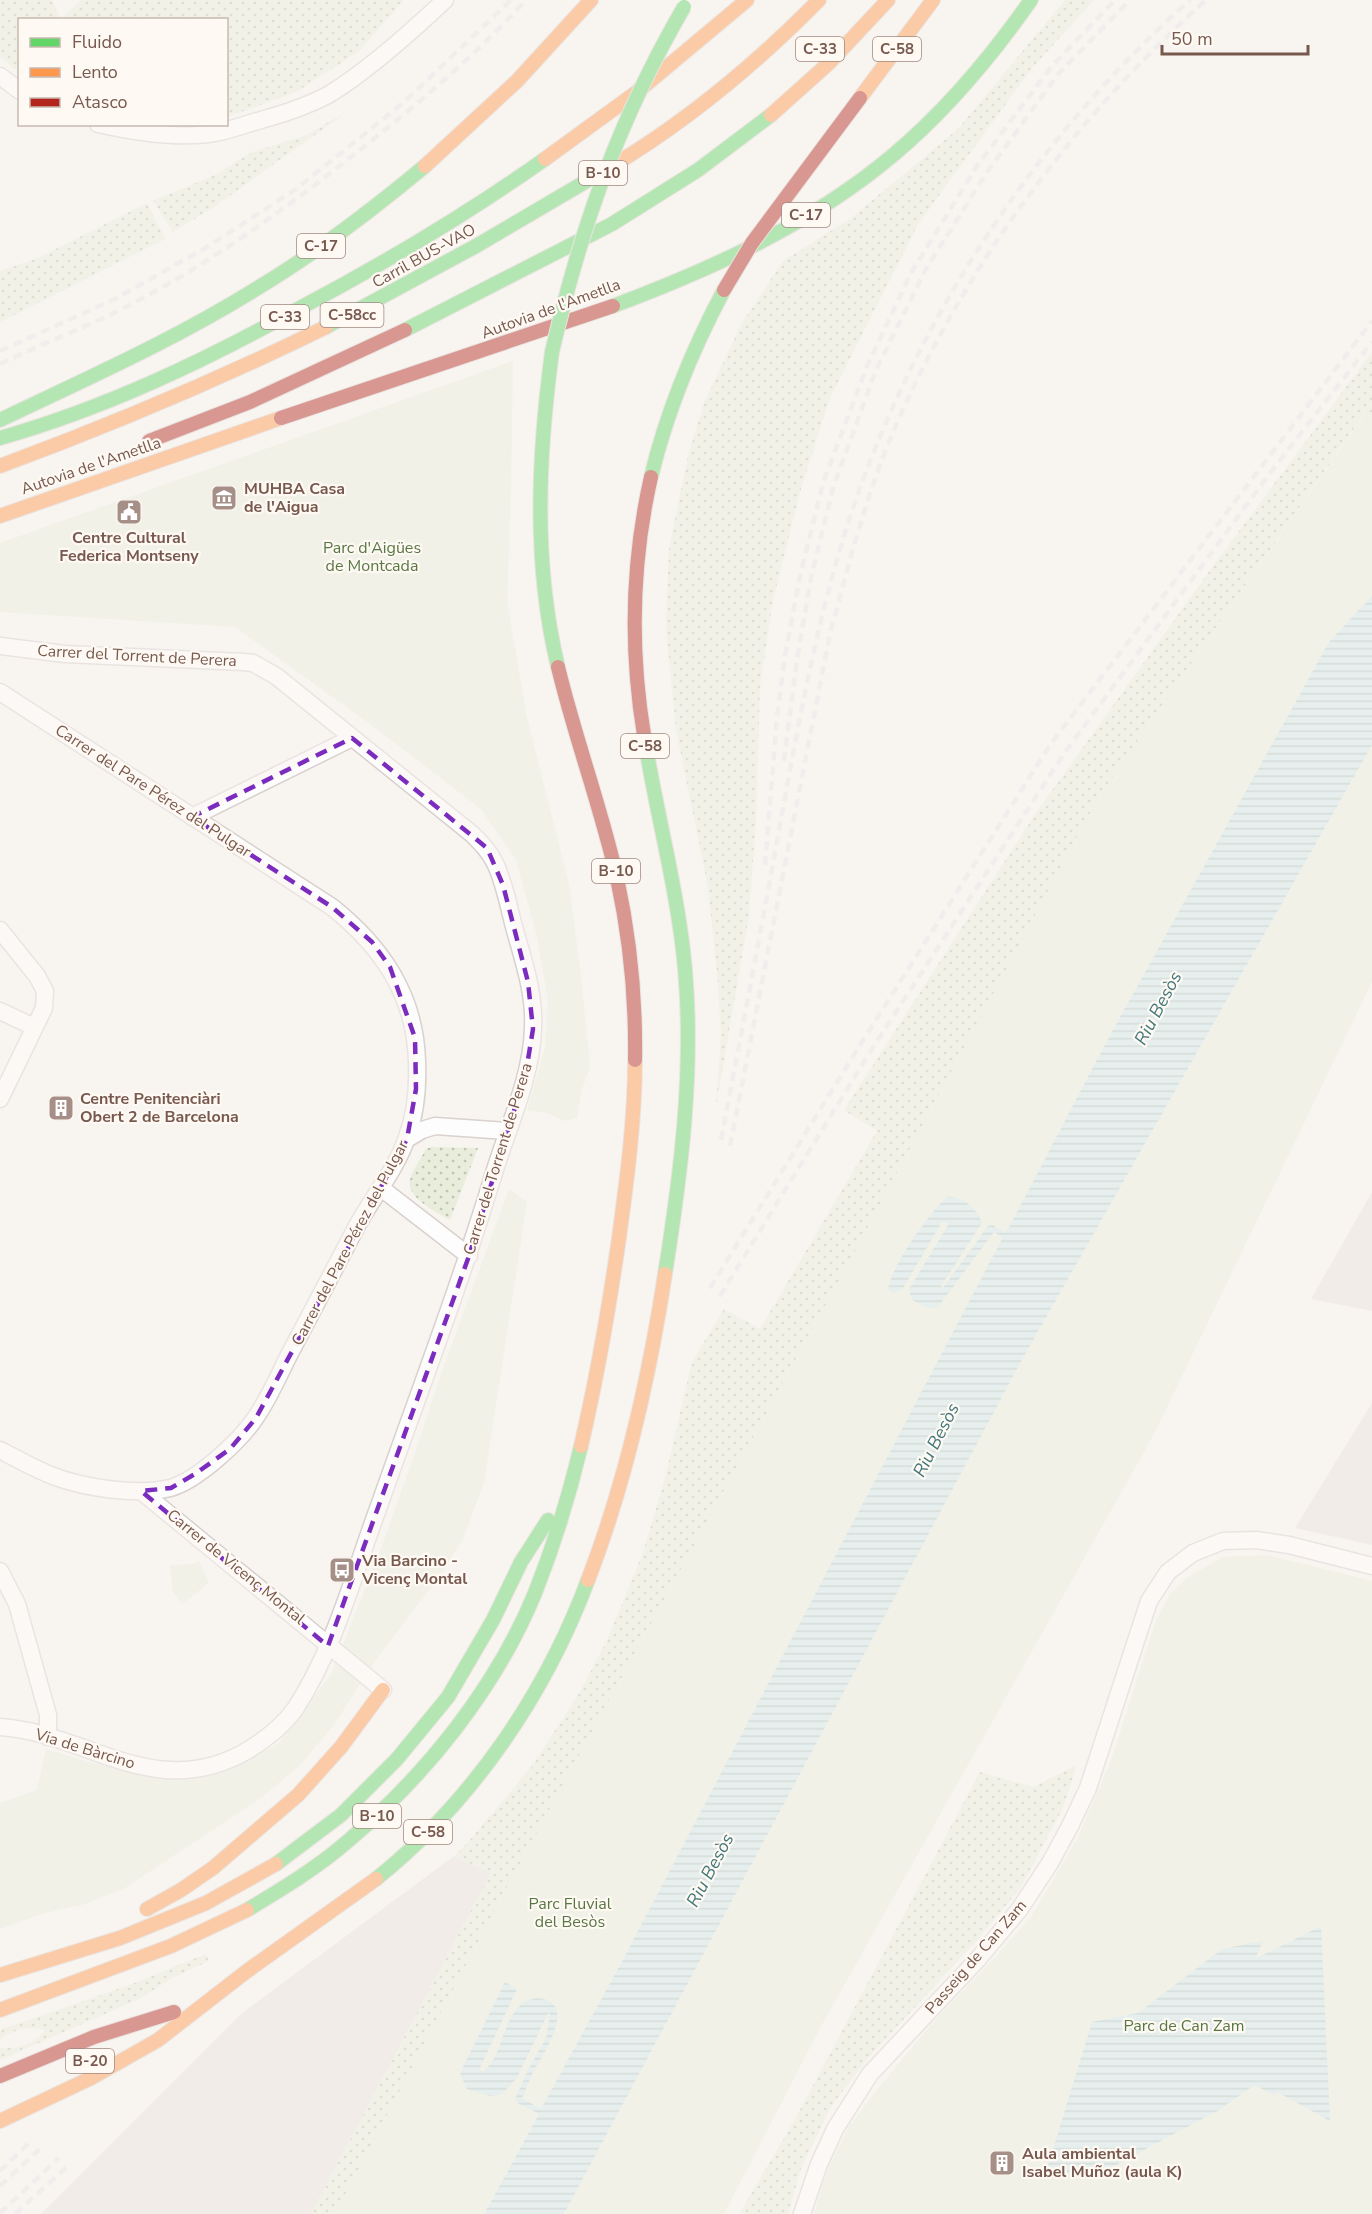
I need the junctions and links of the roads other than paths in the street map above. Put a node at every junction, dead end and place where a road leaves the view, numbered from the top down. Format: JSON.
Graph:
{"nodes":[{"id":1,"x":445,"y":0,"type":"edge"},
{"id":2,"x":591,"y":0,"type":"edge"},
{"id":3,"x":747,"y":0,"type":"edge"},
{"id":4,"x":819,"y":0,"type":"edge"},
{"id":5,"x":888,"y":0,"type":"edge"},
{"id":6,"x":933,"y":0,"type":"edge"},
{"id":7,"x":1031,"y":0,"type":"edge"},
{"id":8,"x":686,"y":4,"type":"edge"},
{"id":9,"x":0,"y":76,"type":"edge"},
{"id":10,"x":18,"y":90,"type":"edge"},
{"id":11,"x":683,"y":121,"type":"junction"},
{"id":12,"x":736,"y":124,"type":"dead end"},
{"id":13,"x":108,"y":126,"type":"edge"},
{"id":14,"x":536,"y":227,"type":"dead end"},
{"id":15,"x":537,"y":264,"type":"junction"},
{"id":16,"x":267,"y":378,"type":"dead end"},
{"id":17,"x":0,"y":420,"type":"edge"},
{"id":18,"x":0,"y":438,"type":"edge"},
{"id":19,"x":0,"y":466,"type":"edge"},
{"id":20,"x":0,"y":516,"type":"edge"},
{"id":21,"x":0,"y":646,"type":"edge"},
{"id":22,"x":0,"y":692,"type":"edge"},
{"id":23,"x":352,"y":738,"type":"junction"},
{"id":24,"x":192,"y":817,"type":"junction"},
{"id":25,"x":0,"y":930,"type":"edge"},
{"id":26,"x":0,"y":1011,"type":"edge"},
{"id":27,"x":34,"y":1027,"type":"junction"},
{"id":28,"x":0,"y":1099,"type":"edge"},
{"id":29,"x":507,"y":1131,"type":"junction"},
{"id":30,"x":407,"y":1139,"type":"junction"},
{"id":31,"x":381,"y":1188,"type":"junction"},
{"id":32,"x":469,"y":1256,"type":"junction"},
{"id":33,"x":0,"y":1450,"type":"edge"},
{"id":34,"x":570,"y":1486,"type":"junction"},
{"id":35,"x":141,"y":1491,"type":"junction"},
{"id":36,"x":1372,"y":1566,"type":"edge"},
{"id":37,"x":0,"y":1571,"type":"edge"},
{"id":38,"x":328,"y":1646,"type":"junction"},
{"id":39,"x":383,"y":1690,"type":"joint"},
{"id":40,"x":0,"y":1727,"type":"edge"},
{"id":41,"x":48,"y":1737,"type":"junction"},
{"id":42,"x":133,"y":1916,"type":"dead end"},
{"id":43,"x":102,"y":1929,"type":"dead end"},
{"id":44,"x":0,"y":1973,"type":"edge"},
{"id":45,"x":243,"y":1974,"type":"junction"},
{"id":46,"x":0,"y":2010,"type":"edge"},
{"id":47,"x":174,"y":2012,"type":"junction"},
{"id":48,"x":97,"y":2058,"type":"dead end"},
{"id":49,"x":0,"y":2076,"type":"edge"},
{"id":50,"x":0,"y":2121,"type":"edge"},
{"id":51,"x":802,"y":2214,"type":"edge"}],
"edges":[{"from":1,"to":13,"type":"street"},
{"from":2,"to":17,"type":"highway","number":"C-17"},
{"from":3,"to":18,"type":"highway","number":"C-33"},
{"from":4,"to":11,"type":"highway","name":"Carril BUS-VAO","number":"C-58cc"},
{"from":5,"to":15,"type":"highway"},
{"from":6,"to":45,"type":"highway","number":"C-58","bridge":true},
{"from":7,"to":20,"type":"highway","name":"Autovia de l'Ametlla","number":"C-17"},
{"from":8,"to":34,"type":"highway","number":"B-10","bridge":true},
{"from":9,"to":10,"type":"street"},
{"from":11,"to":14,"type":"highway"},
{"from":11,"to":19,"type":"highway","name":"Carril BUS-VAO","number":"C-58cc"},
{"from":12,"to":15,"type":"highway"},
{"from":15,"to":16,"type":"highway"},
{"from":21,"to":23,"type":"street","name":"Carrer del Torrent de Perera"},
{"from":22,"to":24,"type":"street","name":"Carrer del Pare Pérez del Pulgar"},
{"from":23,"to":24,"type":"street"},
{"from":23,"to":29,"type":"street","name":"Carrer del Torrent de Perera"},
{"from":24,"to":30,"type":"street","name":"Carrer del Pare Pérez del Pulgar"},
{"from":25,"to":27,"type":"street"},
{"from":26,"to":27,"type":"street"},
{"from":27,"to":28,"type":"street"},
{"from":29,"to":30,"type":"street"},
{"from":29,"to":32,"type":"street","name":"Carrer del Torrent de Perera"},
{"from":30,"to":31,"type":"street","name":"Carrer del Pare Pérez del Pulgar"},
{"from":31,"to":32,"type":"street"},
{"from":31,"to":35,"type":"street","name":"Carrer del Pare Pérez del Pulgar"},
{"from":32,"to":38,"type":"street","name":"Carrer del Torrent de Perera"},
{"from":33,"to":35,"type":"street","name":"Carrer del Pare Pérez del Pulgar"},
{"from":34,"to":44,"type":"highway"},
{"from":34,"to":46,"type":"highway","number":"B-10"},
{"from":35,"to":38,"type":"street","name":"Carrer de Vicenç Montal"},
{"from":36,"to":51,"type":"street","name":"Passeig de Can Zam"},
{"from":37,"to":41,"type":"street"},
{"from":38,"to":39,"type":"street","name":"Carrer de Vicenç Montal"},
{"from":38,"to":41,"type":"street","name":"Via de Bàrcino"},
{"from":39,"to":42,"type":"highway"},
{"from":40,"to":41,"type":"street","name":"Via de Bàrcino"},
{"from":43,"to":44,"type":"highway"},
{"from":45,"to":47,"type":"highway","number":"C-58"},
{"from":45,"to":50,"type":"highway"},
{"from":47,"to":48,"type":"highway","number":"B-20"},
{"from":47,"to":49,"type":"highway"}]}
